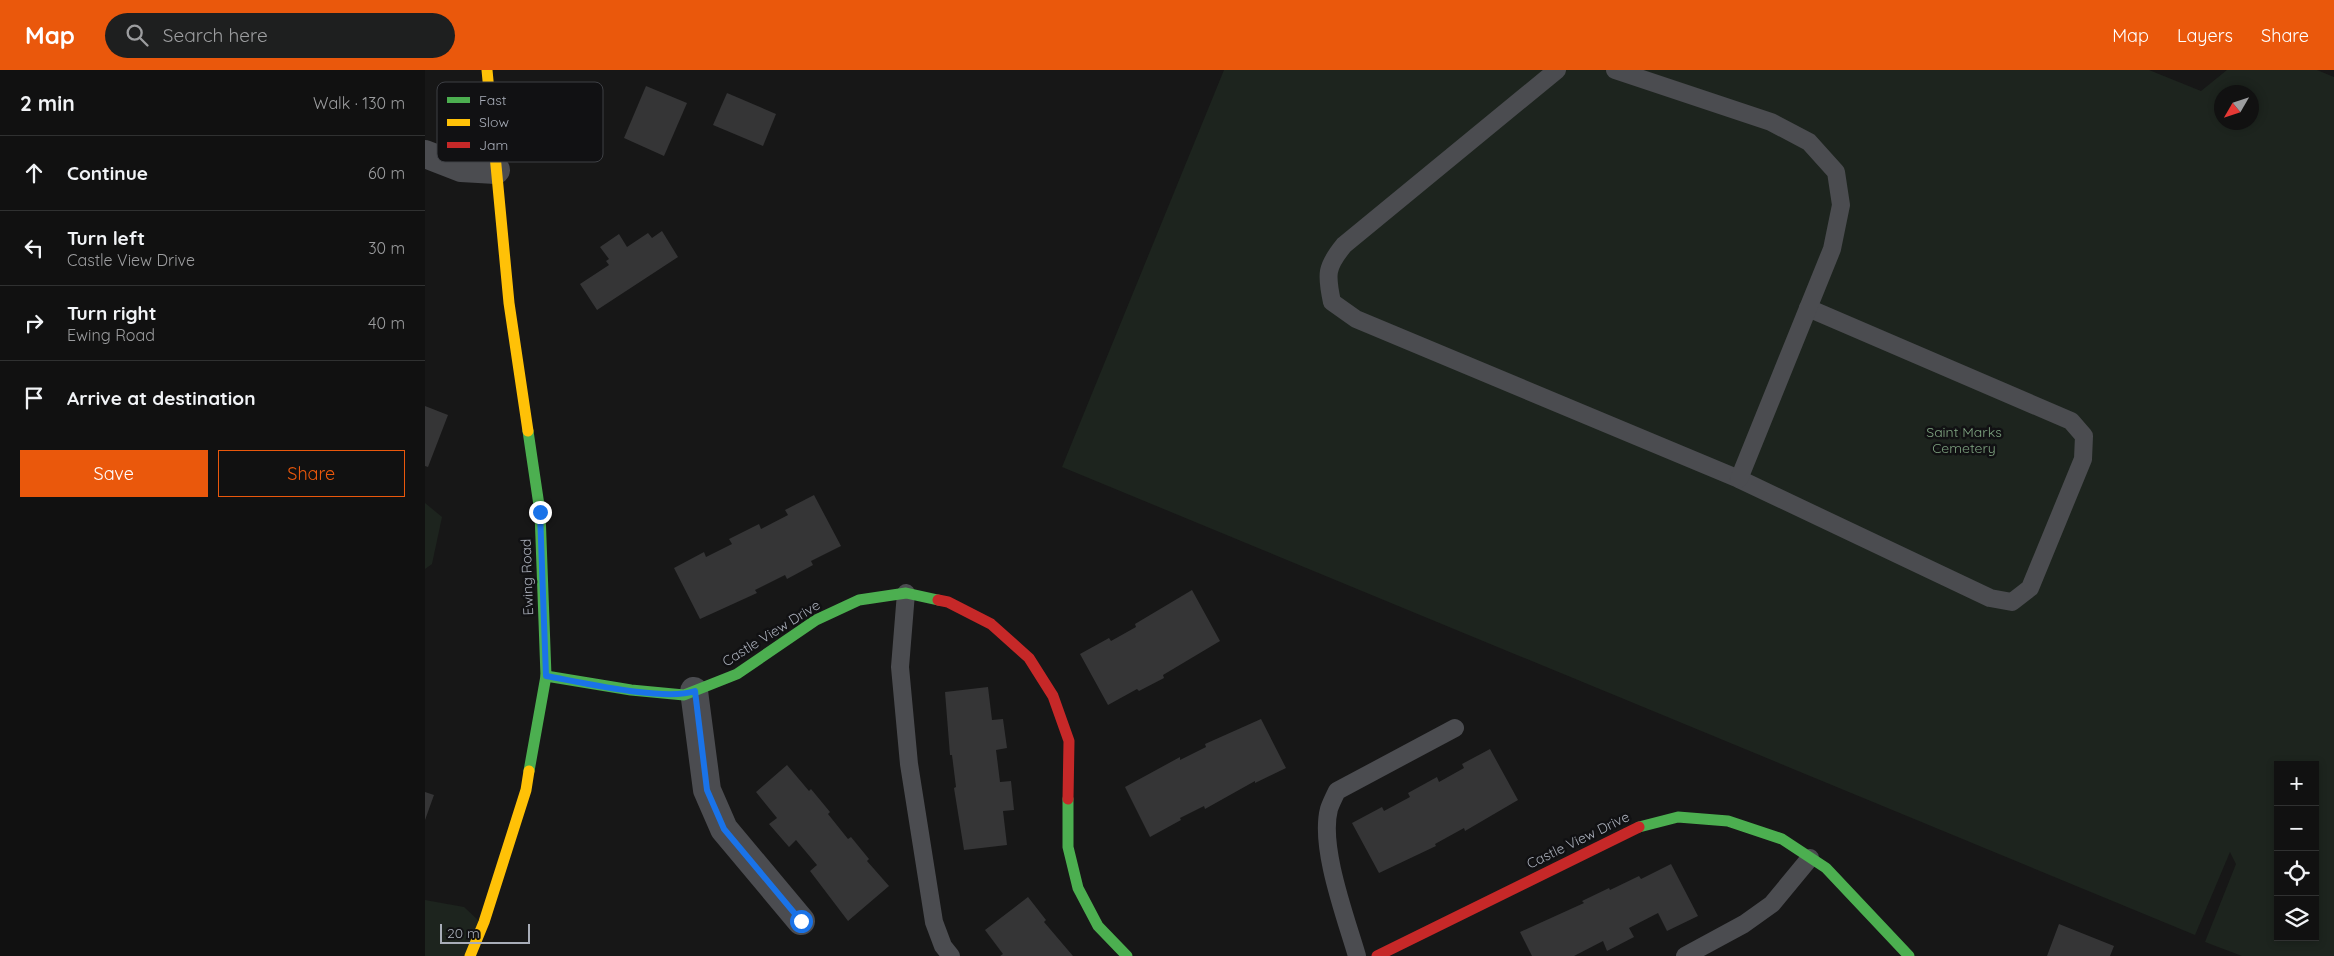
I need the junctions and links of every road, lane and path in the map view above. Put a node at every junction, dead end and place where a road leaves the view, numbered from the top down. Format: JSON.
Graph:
{"nodes":[{"id":1,"x":1557,"y":70,"type":"edge"},
{"id":2,"x":1615,"y":70,"type":"edge"},
{"id":3,"x":425,"y":154,"type":"edge"},
{"id":4,"x":437,"y":159,"type":"edge"},
{"id":5,"x":446,"y":162,"type":"edge"},
{"id":6,"x":495,"y":162,"type":"edge"},
{"id":7,"x":496,"y":170,"type":"junction"},
{"id":8,"x":1807,"y":308,"type":"junction"},
{"id":9,"x":1739,"y":479,"type":"junction"},
{"id":10,"x":905,"y":593,"type":"junction"},
{"id":11,"x":546,"y":676,"type":"junction"},
{"id":12,"x":695,"y":691,"type":"junction"},
{"id":13,"x":1455,"y":728,"type":"dead end"},
{"id":14,"x":1810,"y":858,"type":"junction"},
{"id":15,"x":801,"y":921,"type":"dead end"},
{"id":16,"x":470,"y":956,"type":"edge"},
{"id":17,"x":951,"y":956,"type":"edge"},
{"id":18,"x":1127,"y":956,"type":"edge"},
{"id":19,"x":1357,"y":956,"type":"edge"},
{"id":20,"x":1377,"y":956,"type":"edge"},
{"id":21,"x":1685,"y":956,"type":"edge"},
{"id":22,"x":1909,"y":956,"type":"edge"}],
"edges":[{"from":1,"to":9,"type":"lane"},
{"from":2,"to":8,"type":"lane"},
{"from":3,"to":4,"type":"street"},
{"from":5,"to":7,"type":"street"},
{"from":6,"to":7,"type":"street","name":"Ewing Road"},
{"from":7,"to":11,"type":"street","name":"Ewing Road"},
{"from":8,"to":9,"type":"lane"},
{"from":8,"to":9,"type":"lane"},
{"from":10,"to":12,"type":"street","name":"Castle View Drive"},
{"from":10,"to":17,"type":"lane"},
{"from":10,"to":18,"type":"street","name":"Castle View Drive"},
{"from":11,"to":12,"type":"street","name":"Castle View Drive"},
{"from":11,"to":16,"type":"street","name":"Ewing Road"},
{"from":12,"to":15,"type":"street"},
{"from":13,"to":19,"type":"lane"},
{"from":14,"to":20,"type":"street","name":"Castle View Drive"},
{"from":14,"to":21,"type":"lane"},
{"from":14,"to":22,"type":"street","name":"Castle View Drive"}]}
